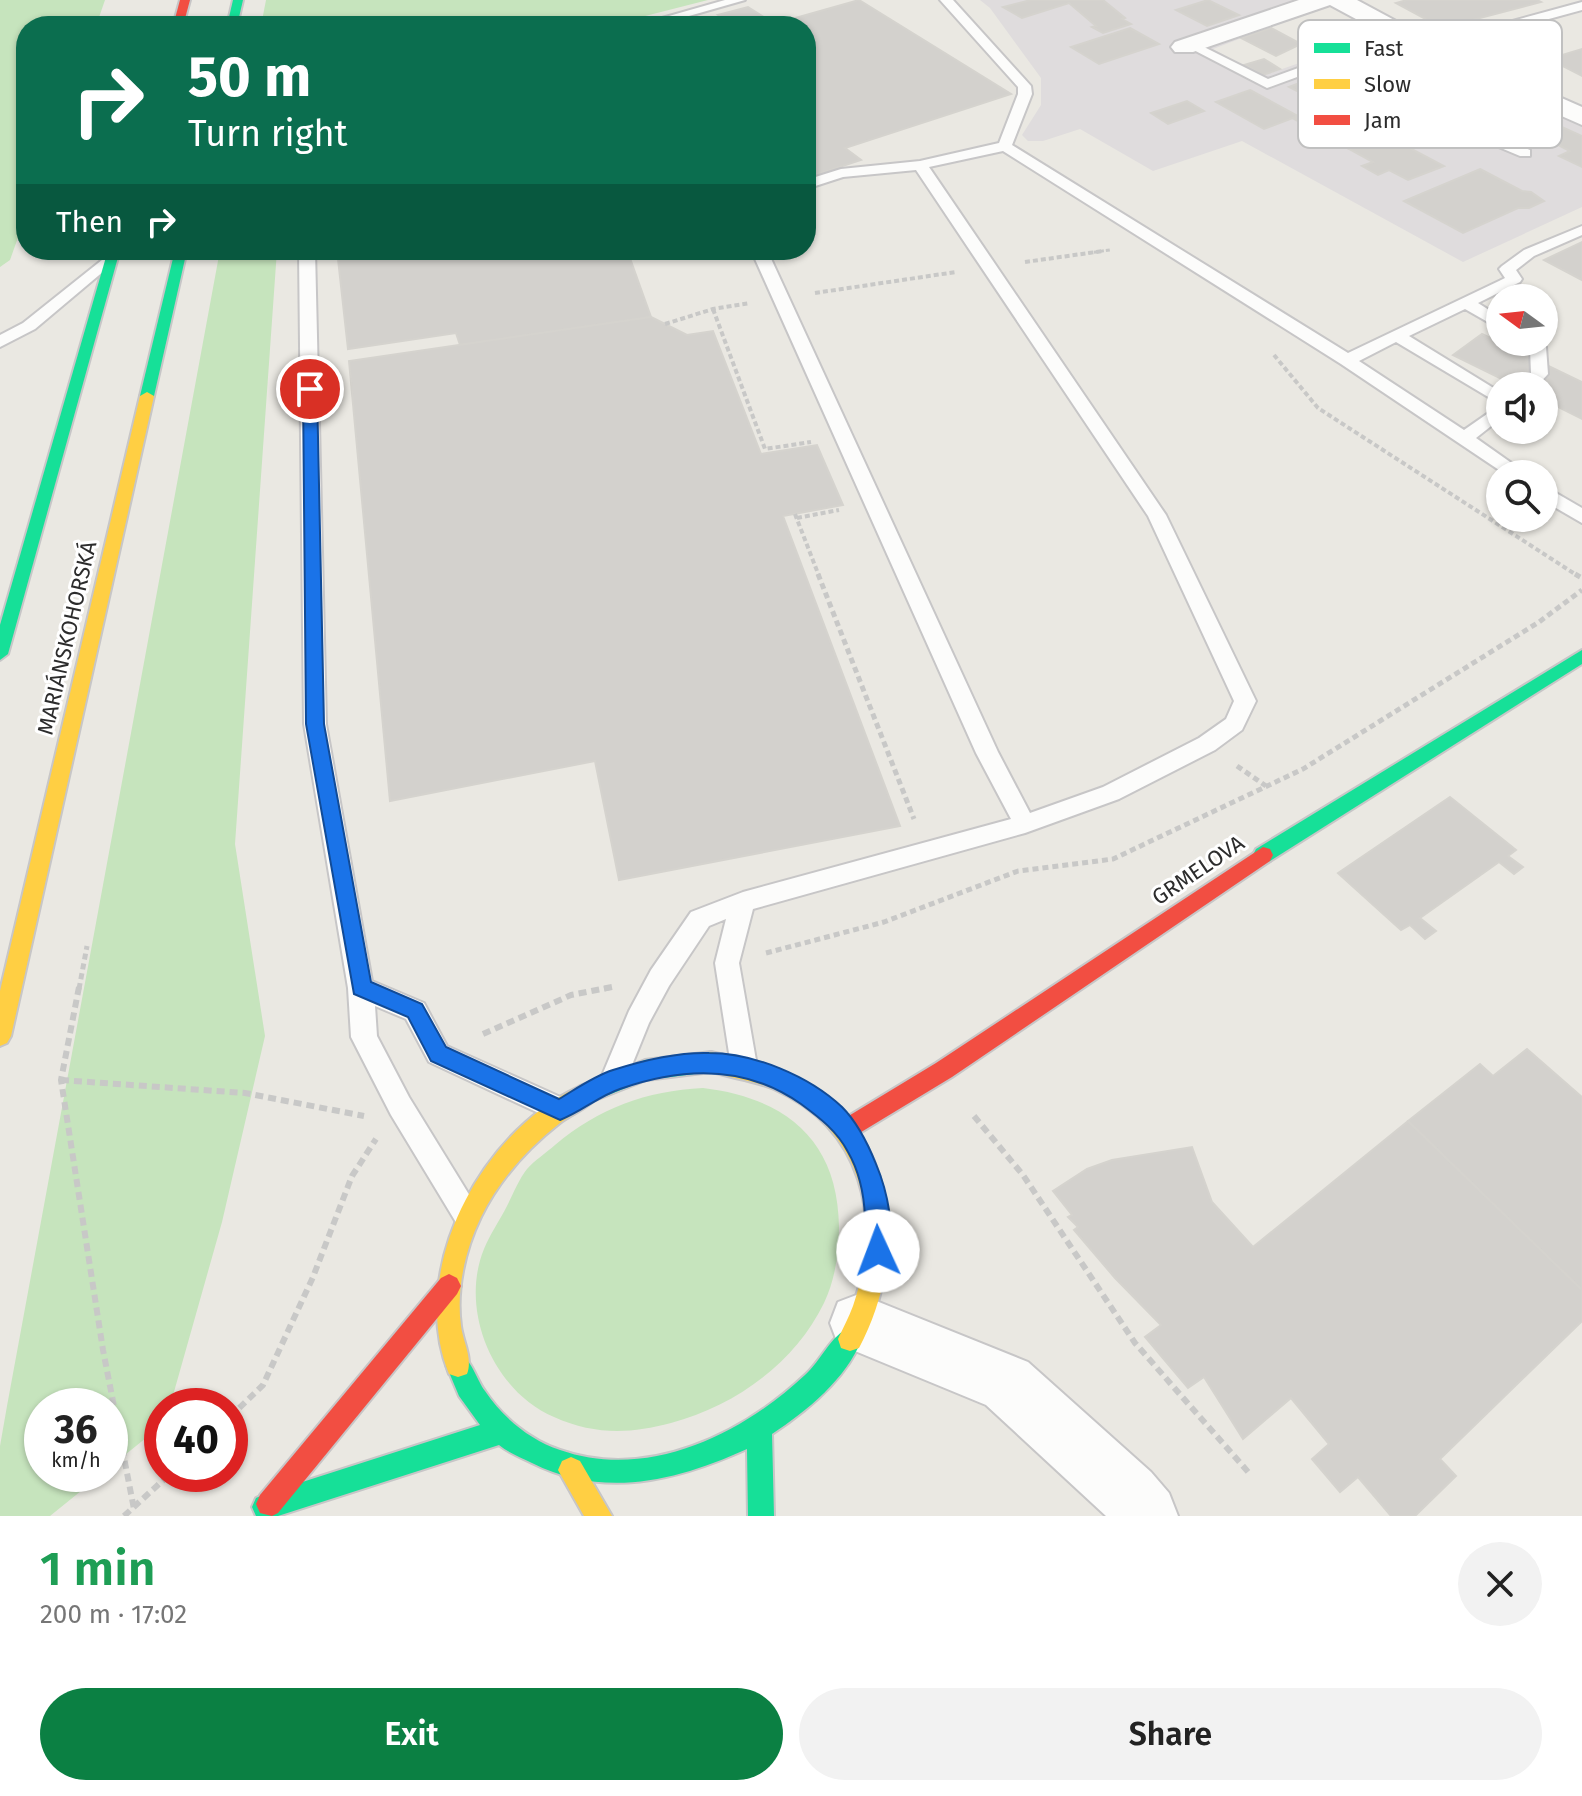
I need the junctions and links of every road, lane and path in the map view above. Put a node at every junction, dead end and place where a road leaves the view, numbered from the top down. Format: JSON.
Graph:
{"nodes":[{"id":1,"x":739,"y":0,"type":"edge"},
{"id":2,"x":946,"y":0,"type":"edge"},
{"id":3,"x":1322,"y":0,"type":"edge"},
{"id":4,"x":1339,"y":0,"type":"edge"},
{"id":5,"x":1582,"y":6,"type":"edge"},
{"id":6,"x":678,"y":16,"type":"edge"},
{"id":7,"x":1376,"y":20,"type":"edge"},
{"id":8,"x":1531,"y":20,"type":"edge"},
{"id":9,"x":1187,"y":46,"type":"joint"},
{"id":10,"x":1298,"y":73,"type":"edge"},
{"id":11,"x":1562,"y":108,"type":"edge"},
{"id":12,"x":1582,"y":117,"type":"edge"},
{"id":13,"x":1005,"y":146,"type":"junction"},
{"id":14,"x":1513,"y":148,"type":"edge"},
{"id":15,"x":1525,"y":153,"type":"dead end"},
{"id":16,"x":920,"y":165,"type":"junction"},
{"id":17,"x":816,"y":182,"type":"edge"},
{"id":18,"x":1582,"y":230,"type":"edge"},
{"id":19,"x":1120,"y":248,"type":"dead end"},
{"id":20,"x":105,"y":260,"type":"edge"},
{"id":21,"x":111,"y":260,"type":"edge"},
{"id":22,"x":179,"y":260,"type":"edge"},
{"id":23,"x":307,"y":260,"type":"edge"},
{"id":24,"x":764,"y":260,"type":"edge"},
{"id":25,"x":989,"y":267,"type":"junction"},
{"id":26,"x":782,"y":298,"type":"junction"},
{"id":27,"x":1468,"y":304,"type":"junction"},
{"id":28,"x":713,"y":309,"type":"junction"},
{"id":29,"x":1486,"y":315,"type":"edge"},
{"id":30,"x":665,"y":324,"type":"dead end"},
{"id":31,"x":1399,"y":337,"type":"junction"},
{"id":32,"x":0,"y":342,"type":"edge"},
{"id":33,"x":726,"y":343,"type":"junction"},
{"id":34,"x":719,"y":344,"type":"dead end"},
{"id":35,"x":1267,"y":347,"type":"dead end"},
{"id":36,"x":1347,"y":360,"type":"junction"},
{"id":37,"x":1486,"y":390,"type":"edge"},
{"id":38,"x":1486,"y":421,"type":"edge"},
{"id":39,"x":1464,"y":438,"type":"junction"},
{"id":40,"x":826,"y":439,"type":"dead end"},
{"id":41,"x":1497,"y":460,"type":"edge"},
{"id":42,"x":1558,"y":501,"type":"edge"},
{"id":43,"x":843,"y":510,"type":"dead end"},
{"id":44,"x":1582,"y":517,"type":"edge"},
{"id":45,"x":1582,"y":578,"type":"edge"},
{"id":46,"x":1582,"y":590,"type":"edge"},
{"id":47,"x":0,"y":654,"type":"edge"},
{"id":48,"x":1582,"y":656,"type":"edge"},
{"id":49,"x":1025,"y":824,"type":"junction"},
{"id":50,"x":926,"y":850,"type":"junction"},
{"id":51,"x":950,"y":896,"type":"junction"},
{"id":52,"x":743,"y":902,"type":"junction"},
{"id":53,"x":87,"y":946,"type":"dead end"},
{"id":54,"x":727,"y":963,"type":"junction"},
{"id":55,"x":660,"y":978,"type":"junction"},
{"id":56,"x":361,"y":988,"type":"junction"},
{"id":57,"x":0,"y":1036,"type":"edge"},
{"id":58,"x":438,"y":1054,"type":"junction"},
{"id":59,"x":744,"y":1066,"type":"junction"},
{"id":60,"x":61,"y":1080,"type":"junction"},
{"id":61,"x":613,"y":1080,"type":"junction"},
{"id":62,"x":560,"y":1110,"type":"junction"},
{"id":63,"x":394,"y":1113,"type":"junction"},
{"id":64,"x":974,"y":1116,"type":"dead end"},
{"id":65,"x":845,"y":1130,"type":"junction"},
{"id":66,"x":468,"y":1215,"type":"junction"},
{"id":67,"x":449,"y":1286,"type":"junction"},
{"id":68,"x":859,"y":1323,"type":"junction"},
{"id":69,"x":248,"y":1400,"type":"edge"},
{"id":70,"x":502,"y":1431,"type":"junction"},
{"id":71,"x":759,"y":1434,"type":"junction"},
{"id":72,"x":571,"y":1470,"type":"junction"},
{"id":73,"x":1249,"y":1473,"type":"dead end"},
{"id":74,"x":151,"y":1492,"type":"edge"},
{"id":75,"x":269,"y":1504,"type":"junction"},
{"id":76,"x":134,"y":1509,"type":"junction"},
{"id":77,"x":124,"y":1516,"type":"edge"},
{"id":78,"x":250,"y":1516,"type":"edge"},
{"id":79,"x":599,"y":1516,"type":"edge"},
{"id":80,"x":761,"y":1516,"type":"edge"},
{"id":81,"x":1146,"y":1516,"type":"edge"}],
"edges":[{"from":1,"to":6,"type":"lane"},
{"from":2,"to":13,"type":"lane"},
{"from":3,"to":9,"type":"street"},
{"from":4,"to":7,"type":"street"},
{"from":5,"to":8,"type":"lane"},
{"from":9,"to":10,"type":"lane"},
{"from":11,"to":12,"type":"street"},
{"from":13,"to":16,"type":"lane"},
{"from":13,"to":36,"type":"lane"},
{"from":14,"to":15,"type":"lane"},
{"from":16,"to":17,"type":"lane"},
{"from":16,"to":25,"type":"lane"},
{"from":18,"to":27,"type":"lane"},
{"from":19,"to":25,"type":"path"},
{"from":20,"to":32,"type":"lane"},
{"from":21,"to":47,"type":"street"},
{"from":22,"to":57,"type":"street","name":"MARIÁNSKOHORSKÁ"},
{"from":23,"to":56,"type":"lane"},
{"from":24,"to":26,"type":"lane"},
{"from":25,"to":26,"type":"path"},
{"from":25,"to":49,"type":"lane"},
{"from":26,"to":28,"type":"path"},
{"from":26,"to":49,"type":"lane"},
{"from":27,"to":29,"type":"lane"},
{"from":27,"to":31,"type":"lane"},
{"from":28,"to":30,"type":"path"},
{"from":28,"to":33,"type":"path"},
{"from":31,"to":36,"type":"lane"},
{"from":31,"to":37,"type":"lane"},
{"from":33,"to":34,"type":"path"},
{"from":33,"to":40,"type":"path"},
{"from":35,"to":45,"type":"path"},
{"from":36,"to":39,"type":"lane"},
{"from":38,"to":39,"type":"lane"},
{"from":39,"to":41,"type":"lane"},
{"from":42,"to":44,"type":"lane"},
{"from":43,"to":50,"type":"path"},
{"from":46,"to":51,"type":"path"},
{"from":48,"to":65,"type":"street","name":"GRMELOVA"},
{"from":49,"to":50,"type":"lane"},
{"from":50,"to":51,"type":"path"},
{"from":50,"to":52,"type":"lane"},
{"from":51,"to":54,"type":"path"},
{"from":52,"to":54,"type":"lane"},
{"from":52,"to":55,"type":"lane"},
{"from":53,"to":60,"type":"path"},
{"from":54,"to":59,"type":"lane"},
{"from":55,"to":58,"type":"path"},
{"from":55,"to":61,"type":"lane"},
{"from":56,"to":58,"type":"lane"},
{"from":56,"to":63,"type":"lane"},
{"from":58,"to":62,"type":"lane"},
{"from":59,"to":61,"type":"street"},
{"from":59,"to":65,"type":"street"},
{"from":60,"to":63,"type":"path"},
{"from":60,"to":76,"type":"path"},
{"from":61,"to":62,"type":"street"},
{"from":62,"to":66,"type":"street"},
{"from":63,"to":66,"type":"lane"},
{"from":63,"to":69,"type":"path"},
{"from":64,"to":73,"type":"path"},
{"from":65,"to":68,"type":"street"},
{"from":66,"to":67,"type":"street"},
{"from":67,"to":70,"type":"street"},
{"from":67,"to":75,"type":"street"},
{"from":68,"to":71,"type":"street"},
{"from":68,"to":81,"type":"street"},
{"from":70,"to":72,"type":"street"},
{"from":70,"to":75,"type":"street"},
{"from":71,"to":72,"type":"street"},
{"from":71,"to":80,"type":"street"},
{"from":72,"to":79,"type":"street"},
{"from":74,"to":76,"type":"path"},
{"from":75,"to":78,"type":"street"},
{"from":76,"to":77,"type":"path"}]}
